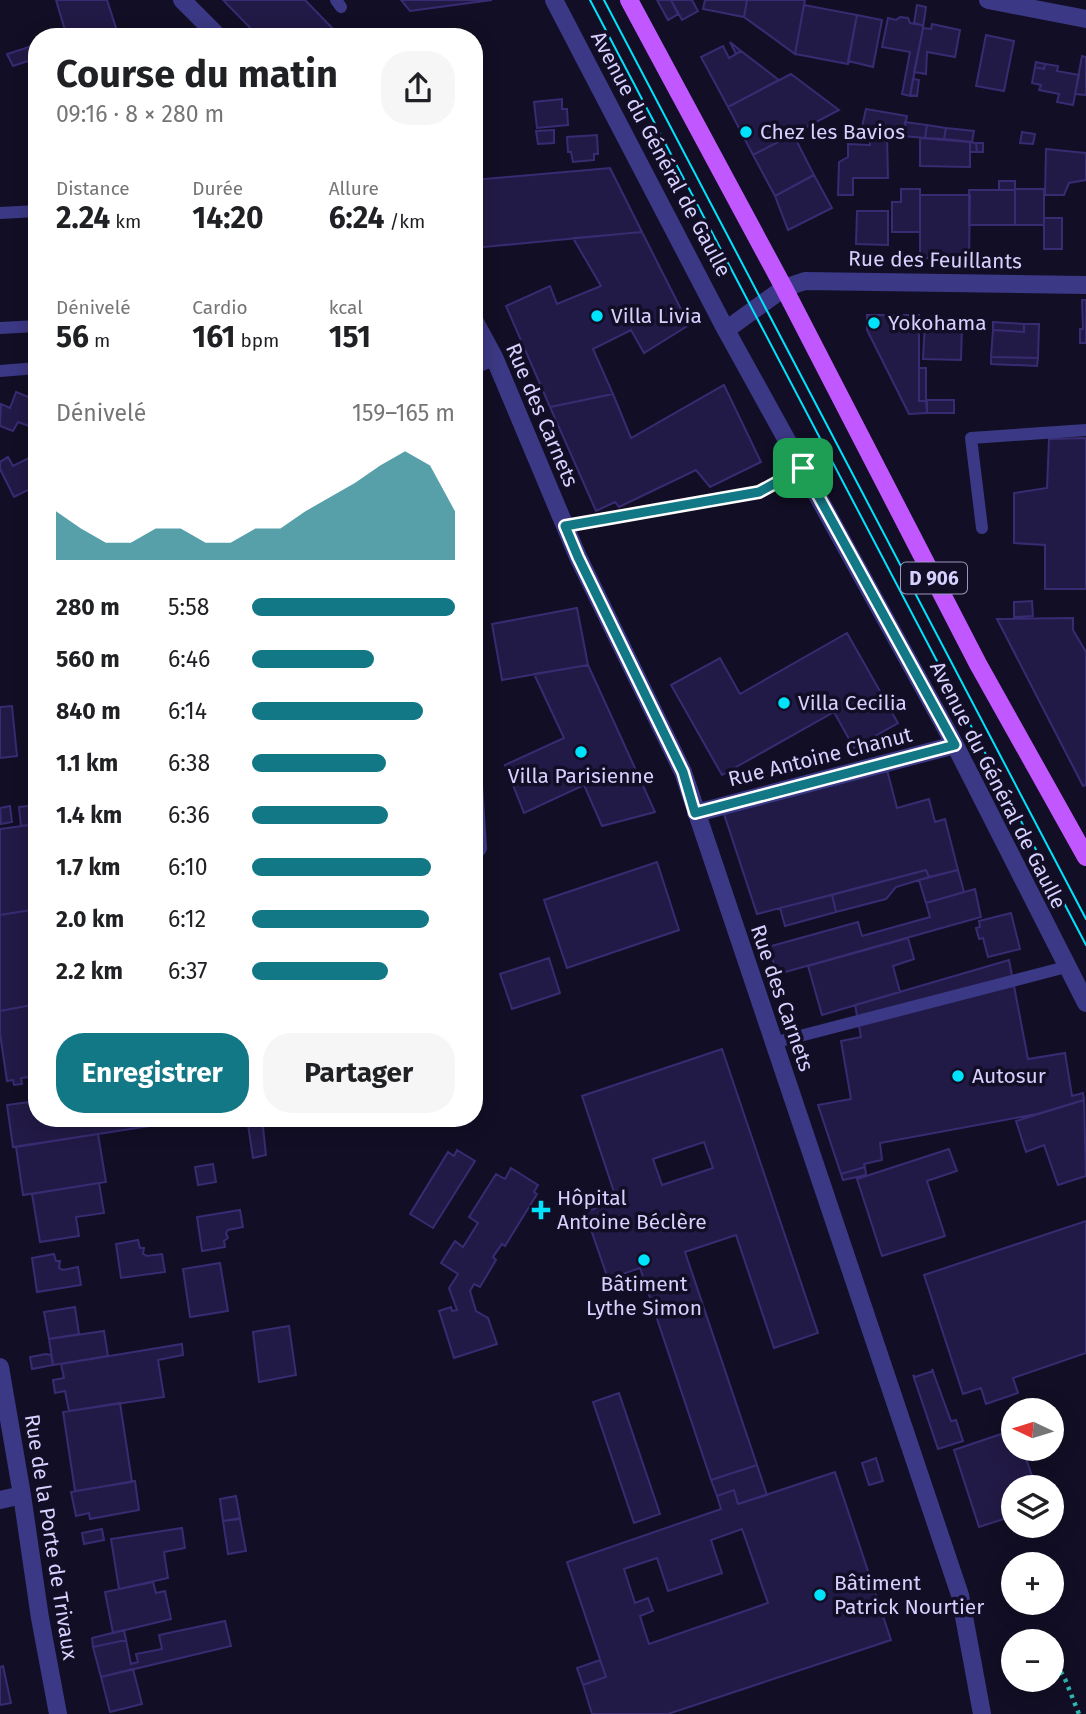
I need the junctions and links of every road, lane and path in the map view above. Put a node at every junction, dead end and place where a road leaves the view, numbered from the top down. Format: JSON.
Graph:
{"nodes":[{"id":1,"x":182,"y":0,"type":"edge"},
{"id":2,"x":554,"y":0,"type":"edge"},
{"id":3,"x":629,"y":0,"type":"edge"},
{"id":4,"x":988,"y":0,"type":"edge"},
{"id":5,"x":1086,"y":19,"type":"edge"},
{"id":6,"x":210,"y":28,"type":"edge"},
{"id":7,"x":28,"y":211,"type":"edge"},
{"id":8,"x":0,"y":213,"type":"edge"},
{"id":9,"x":1086,"y":285,"type":"edge"},
{"id":10,"x":784,"y":288,"type":"junction"},
{"id":11,"x":28,"y":326,"type":"edge"},
{"id":12,"x":0,"y":328,"type":"edge"},
{"id":13,"x":726,"y":330,"type":"junction"},
{"id":14,"x":483,"y":337,"type":"edge"},
{"id":15,"x":494,"y":357,"type":"junction"},
{"id":16,"x":483,"y":361,"type":"edge"},
{"id":17,"x":28,"y":369,"type":"edge"},
{"id":18,"x":0,"y":371,"type":"edge"},
{"id":19,"x":1086,"y":430,"type":"edge"},
{"id":20,"x":803,"y":468,"type":"junction"},
{"id":21,"x":565,"y":526,"type":"junction"},
{"id":22,"x":982,"y":528,"type":"dead end"},
{"id":23,"x":955,"y":745,"type":"junction"},
{"id":24,"x":695,"y":813,"type":"junction"},
{"id":25,"x":1086,"y":857,"type":"edge"},
{"id":26,"x":1066,"y":967,"type":"junction"},
{"id":27,"x":1084,"y":993,"type":"edge"},
{"id":28,"x":773,"y":1043,"type":"junction"},
{"id":29,"x":0,"y":1367,"type":"edge"},
{"id":30,"x":22,"y":1495,"type":"junction"},
{"id":31,"x":0,"y":1500,"type":"edge"},
{"id":32,"x":1064,"y":1677,"type":"edge"},
{"id":33,"x":58,"y":1714,"type":"edge"},
{"id":34,"x":982,"y":1714,"type":"edge"},
{"id":35,"x":1079,"y":1714,"type":"edge"}],
"edges":[{"from":1,"to":6,"type":"street"},
{"from":2,"to":13,"type":"street","name":"Avenue du Général de Gaulle"},
{"from":3,"to":10,"type":"main road","name":"Avenue du Général de Gaulle","number":"D 906"},
{"from":4,"to":5,"type":"street"},
{"from":7,"to":8,"type":"lane"},
{"from":9,"to":10,"type":"street","name":"Rue des Feuillants"},
{"from":10,"to":13,"type":"street"},
{"from":10,"to":25,"type":"main road","name":"Avenue du Général de Gaulle","number":"D 906"},
{"from":11,"to":12,"type":"lane"},
{"from":13,"to":20,"type":"street","name":"Avenue du Général de Gaulle"},
{"from":14,"to":15,"type":"street","name":"Rue des Carnets"},
{"from":15,"to":16,"type":"street"},
{"from":15,"to":21,"type":"street","name":"Rue des Carnets"},
{"from":17,"to":18,"type":"lane"},
{"from":19,"to":22,"type":"lane"},
{"from":20,"to":21,"type":"path"},
{"from":20,"to":23,"type":"street","name":"Avenue du Général de Gaulle"},
{"from":21,"to":24,"type":"street","name":"Rue des Carnets"},
{"from":23,"to":24,"type":"street","name":"Rue Antoine Chanut"},
{"from":23,"to":26,"type":"street","name":"Avenue du Général de Gaulle"},
{"from":24,"to":28,"type":"street","name":"Rue des Carnets"},
{"from":26,"to":27,"type":"street","name":"Avenue du Général de Gaulle"},
{"from":26,"to":28,"type":"lane"},
{"from":28,"to":34,"type":"street","name":"Rue des Carnets"},
{"from":29,"to":30,"type":"street","name":"Rue de la Porte de Trivaux"},
{"from":30,"to":31,"type":"street"},
{"from":30,"to":33,"type":"street","name":"Rue de la Porte de Trivaux"},
{"from":32,"to":35,"type":"path"}]}
